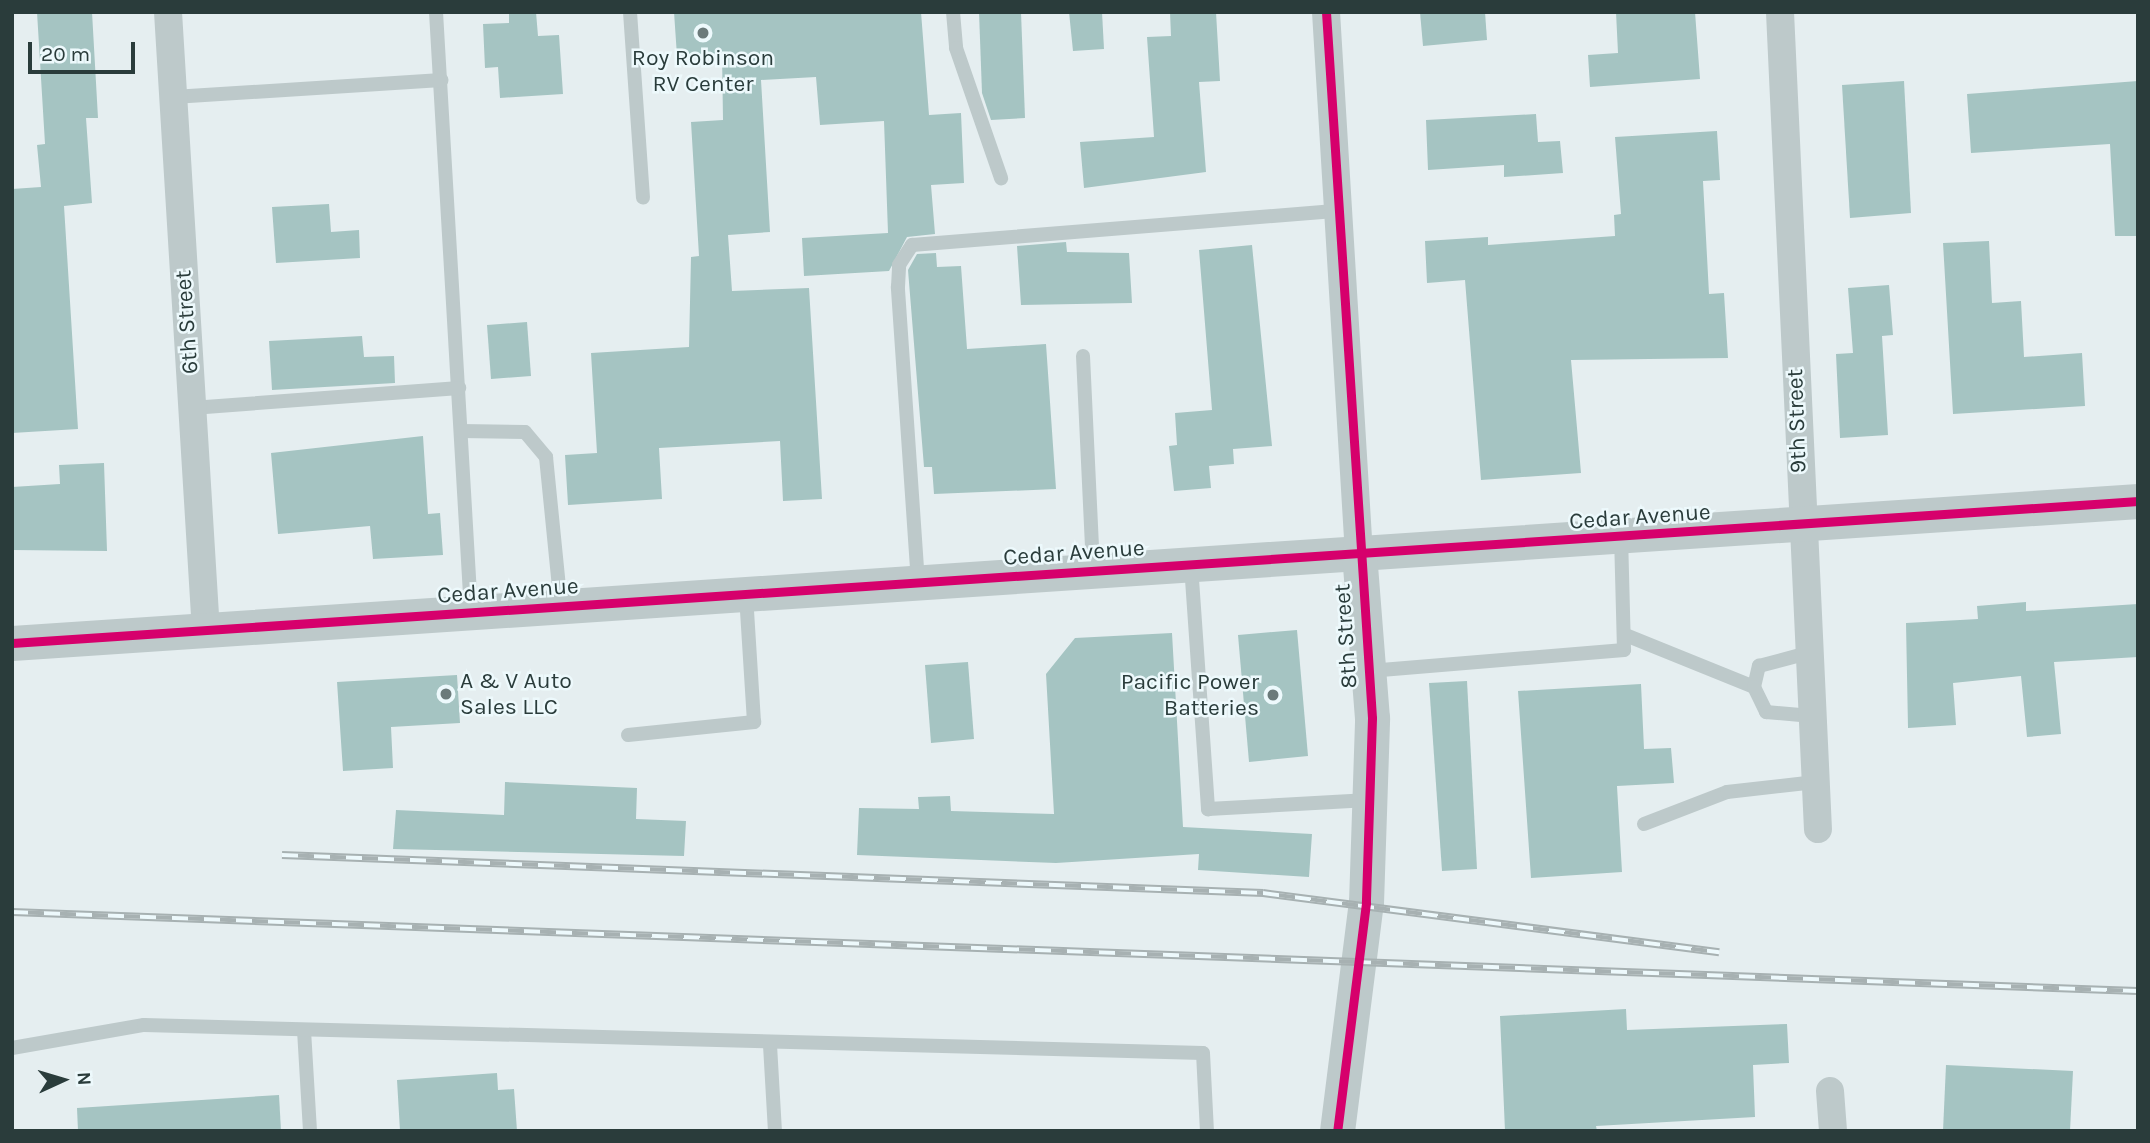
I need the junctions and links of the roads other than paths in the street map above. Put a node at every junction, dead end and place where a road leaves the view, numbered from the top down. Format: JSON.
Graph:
{"nodes":[{"id":1,"x":168,"y":12,"type":"edge"},
{"id":2,"x":436,"y":12,"type":"edge"},
{"id":3,"x":630,"y":12,"type":"edge"},
{"id":4,"x":953,"y":12,"type":"edge"},
{"id":5,"x":1326,"y":12,"type":"edge"},
{"id":6,"x":1780,"y":12,"type":"edge"},
{"id":7,"x":441,"y":80,"type":"junction"},
{"id":8,"x":173,"y":97,"type":"junction"},
{"id":9,"x":1000,"y":178,"type":"dead end"},
{"id":10,"x":643,"y":198,"type":"dead end"},
{"id":11,"x":1335,"y":211,"type":"junction"},
{"id":12,"x":1083,"y":356,"type":"dead end"},
{"id":13,"x":459,"y":388,"type":"junction"},
{"id":14,"x":192,"y":408,"type":"junction"},
{"id":15,"x":461,"y":431,"type":"junction"},
{"id":16,"x":2138,"y":501,"type":"edge"},
{"id":17,"x":1801,"y":526,"type":"junction"},
{"id":18,"x":1621,"y":537,"type":"junction"},
{"id":19,"x":1359,"y":554,"type":"junction"},
{"id":20,"x":1191,"y":565,"type":"junction"},
{"id":21,"x":1093,"y":571,"type":"junction"},
{"id":22,"x":918,"y":583,"type":"junction"},
{"id":23,"x":746,"y":594,"type":"junction"},
{"id":24,"x":561,"y":607,"type":"junction"},
{"id":25,"x":471,"y":613,"type":"junction"},
{"id":26,"x":206,"y":631,"type":"junction"},
{"id":27,"x":1628,"y":636,"type":"junction"},
{"id":28,"x":12,"y":643,"type":"edge"},
{"id":29,"x":1808,"y":653,"type":"junction"},
{"id":30,"x":1368,"y":671,"type":"junction"},
{"id":31,"x":1754,"y":687,"type":"junction"},
{"id":32,"x":1812,"y":716,"type":"junction"},
{"id":33,"x":628,"y":735,"type":"dead end"},
{"id":34,"x":1815,"y":782,"type":"junction"},
{"id":35,"x":1369,"y":800,"type":"junction"},
{"id":36,"x":1644,"y":824,"type":"dead end"},
{"id":37,"x":1818,"y":830,"type":"dead end"},
{"id":38,"x":304,"y":1030,"type":"junction"},
{"id":39,"x":769,"y":1045,"type":"junction"},
{"id":40,"x":12,"y":1048,"type":"edge"},
{"id":41,"x":1830,"y":1091,"type":"dead end"},
{"id":42,"x":310,"y":1131,"type":"edge"},
{"id":43,"x":775,"y":1131,"type":"edge"},
{"id":44,"x":1207,"y":1131,"type":"edge"},
{"id":45,"x":1337,"y":1131,"type":"edge"},
{"id":46,"x":1833,"y":1131,"type":"edge"}],
"edges":[{"from":1,"to":8,"type":"street","name":"6th Street"},
{"from":2,"to":7,"type":"lane"},
{"from":3,"to":10,"type":"lane"},
{"from":4,"to":9,"type":"lane"},
{"from":5,"to":11,"type":"street","name":"8th Street"},
{"from":6,"to":17,"type":"street","name":"9th Street"},
{"from":7,"to":8,"type":"lane"},
{"from":7,"to":13,"type":"lane"},
{"from":8,"to":14,"type":"street","name":"6th Street"},
{"from":11,"to":19,"type":"street","name":"8th Street"},
{"from":11,"to":22,"type":"lane"},
{"from":12,"to":21,"type":"lane"},
{"from":13,"to":14,"type":"lane"},
{"from":13,"to":15,"type":"lane"},
{"from":14,"to":26,"type":"street","name":"6th Street"},
{"from":15,"to":24,"type":"lane"},
{"from":15,"to":25,"type":"lane"},
{"from":16,"to":17,"type":"street","name":"Cedar Avenue"},
{"from":17,"to":18,"type":"street","name":"Cedar Avenue"},
{"from":17,"to":29,"type":"street","name":"9th Street"},
{"from":18,"to":19,"type":"street","name":"Cedar Avenue"},
{"from":18,"to":27,"type":"lane"},
{"from":19,"to":20,"type":"street","name":"Cedar Avenue"},
{"from":19,"to":30,"type":"street","name":"8th Street"},
{"from":20,"to":21,"type":"street","name":"Cedar Avenue"},
{"from":20,"to":35,"type":"lane"},
{"from":21,"to":22,"type":"street","name":"Cedar Avenue"},
{"from":22,"to":23,"type":"street","name":"Cedar Avenue"},
{"from":23,"to":24,"type":"street","name":"Cedar Avenue"},
{"from":23,"to":33,"type":"lane"},
{"from":24,"to":25,"type":"street","name":"Cedar Avenue"},
{"from":25,"to":26,"type":"street","name":"Cedar Avenue"},
{"from":26,"to":28,"type":"street","name":"Cedar Avenue"},
{"from":27,"to":30,"type":"lane"},
{"from":27,"to":31,"type":"lane"},
{"from":29,"to":31,"type":"lane"},
{"from":29,"to":32,"type":"street","name":"9th Street"},
{"from":30,"to":35,"type":"street","name":"8th Street"},
{"from":31,"to":32,"type":"lane"},
{"from":32,"to":34,"type":"street","name":"9th Street"},
{"from":34,"to":36,"type":"lane"},
{"from":34,"to":37,"type":"street","name":"9th Street"},
{"from":35,"to":45,"type":"street","name":"8th Street"},
{"from":38,"to":39,"type":"lane"},
{"from":38,"to":40,"type":"lane"},
{"from":38,"to":42,"type":"lane"},
{"from":39,"to":43,"type":"lane"},
{"from":39,"to":44,"type":"lane"},
{"from":41,"to":46,"type":"street"}]}
